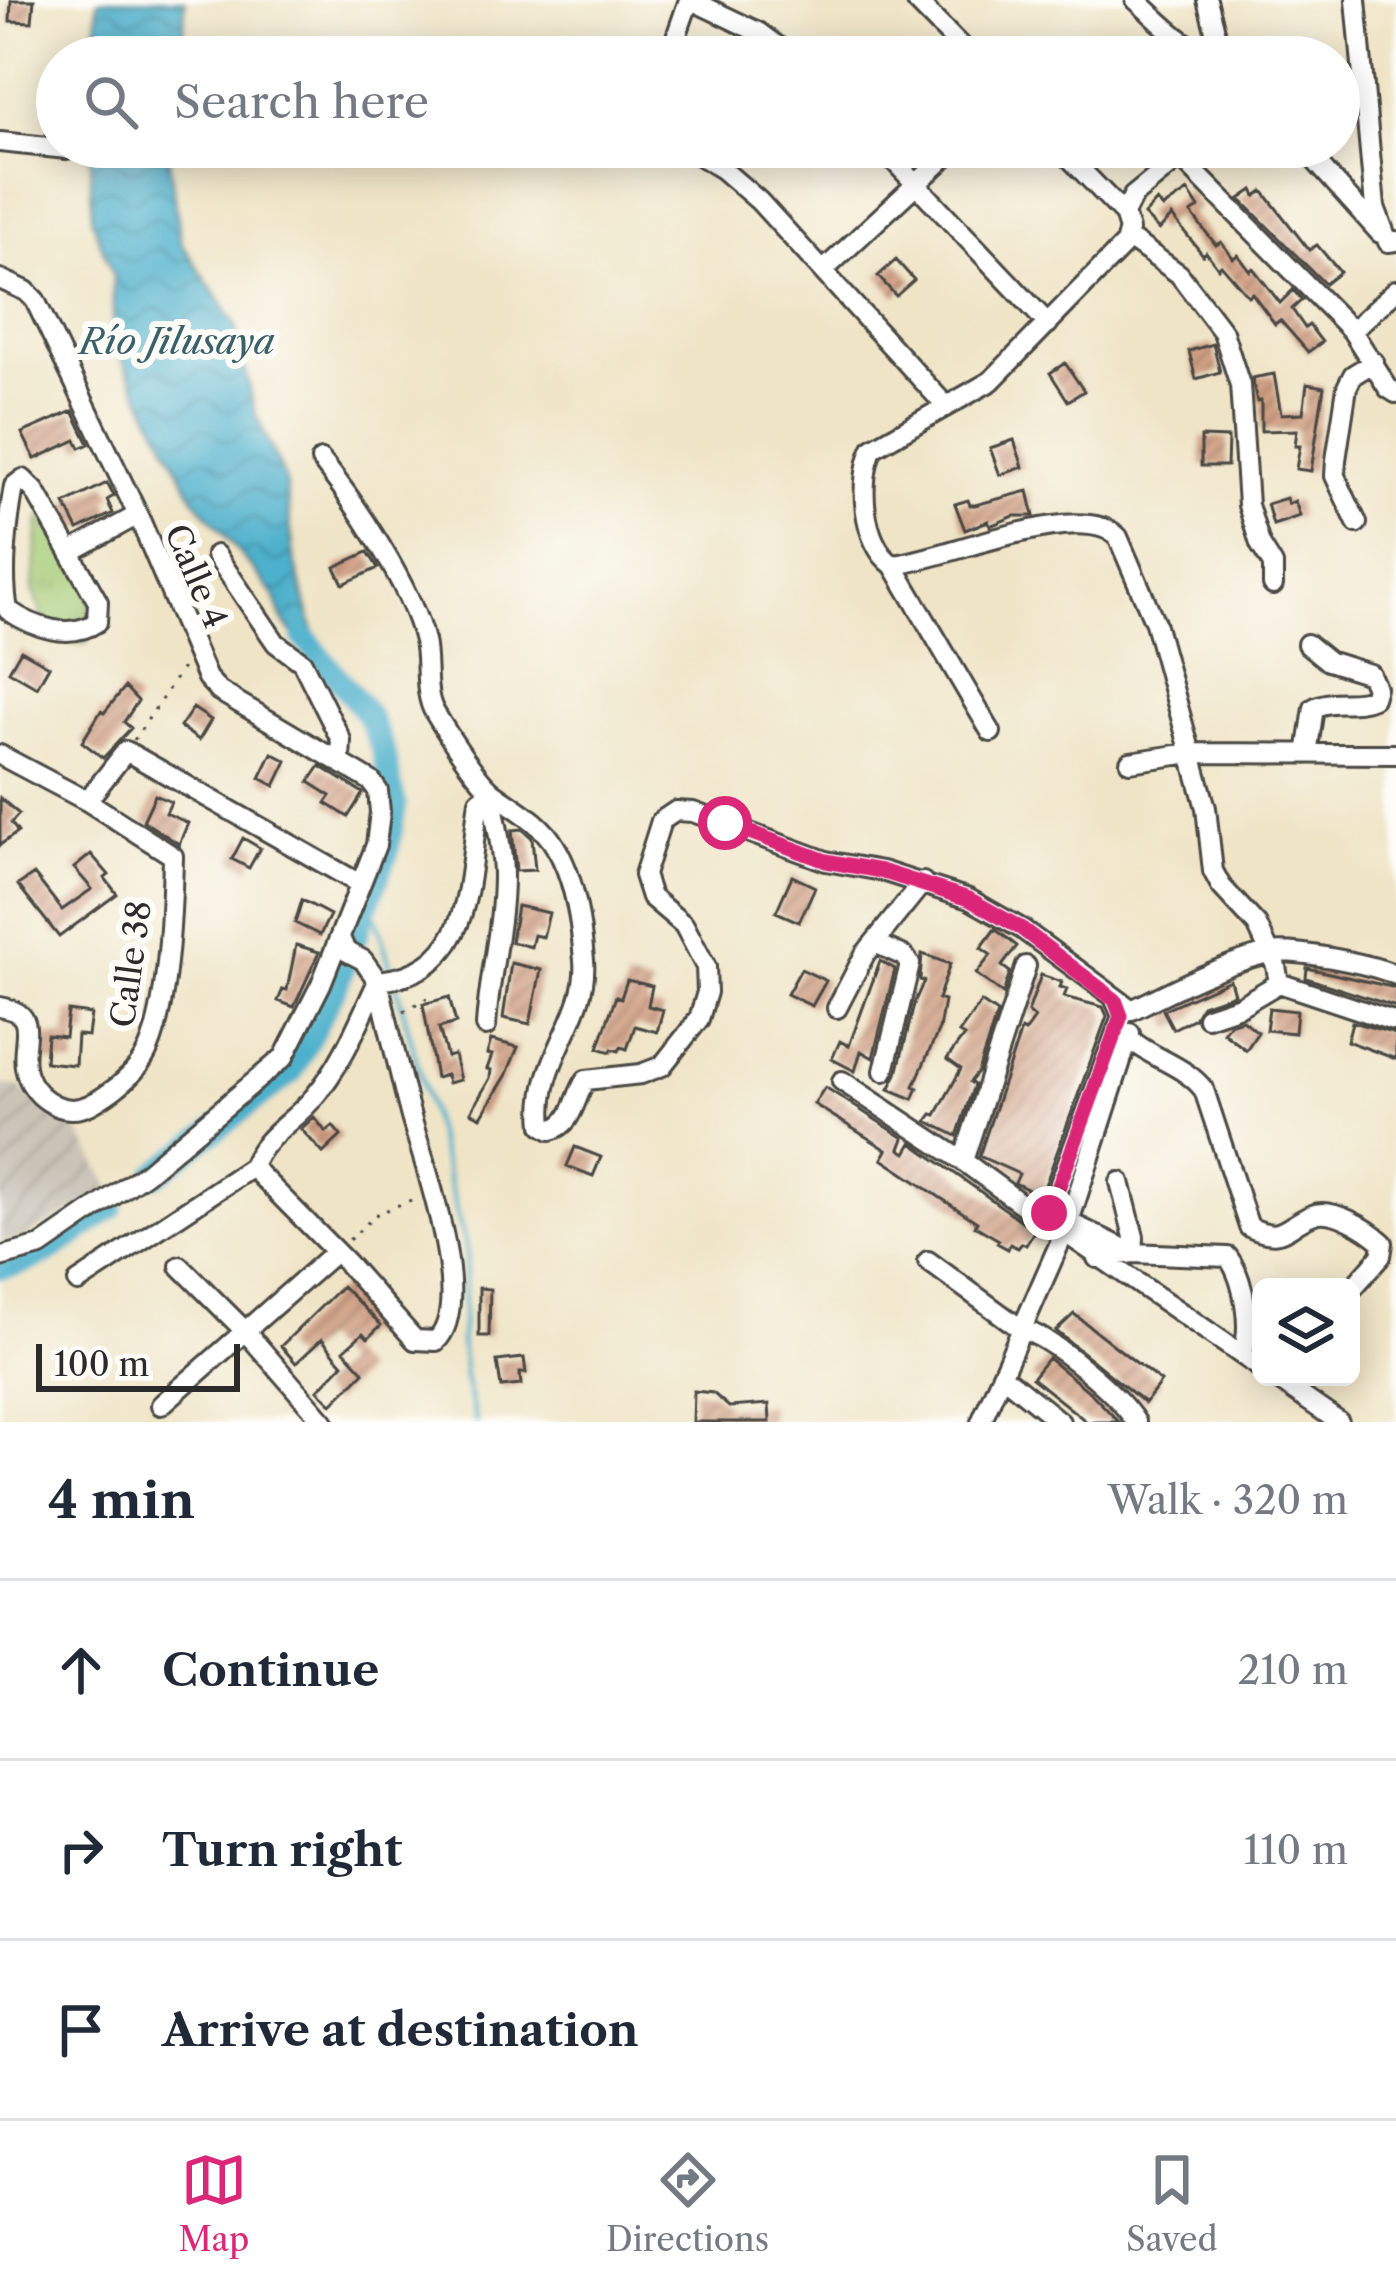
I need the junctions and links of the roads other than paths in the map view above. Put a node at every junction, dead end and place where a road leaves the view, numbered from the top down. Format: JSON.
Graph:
{"nodes":[{"id":1,"x":690,"y":0,"type":"edge"},
{"id":2,"x":1136,"y":0,"type":"edge"},
{"id":3,"x":1207,"y":0,"type":"edge"},
{"id":4,"x":1355,"y":0,"type":"edge"},
{"id":5,"x":917,"y":2,"type":"edge"},
{"id":6,"x":677,"y":36,"type":"edge"},
{"id":7,"x":763,"y":36,"type":"edge"},
{"id":8,"x":950,"y":36,"type":"edge"},
{"id":9,"x":1180,"y":36,"type":"edge"},
{"id":10,"x":1216,"y":36,"type":"edge"},
{"id":11,"x":1358,"y":36,"type":"edge"},
{"id":12,"x":1360,"y":52,"type":"edge"},
{"id":13,"x":0,"y":142,"type":"edge"},
{"id":14,"x":36,"y":145,"type":"edge"},
{"id":15,"x":720,"y":168,"type":"edge"},
{"id":16,"x":902,"y":168,"type":"edge"},
{"id":17,"x":934,"y":168,"type":"edge"},
{"id":18,"x":1079,"y":168,"type":"edge"},
{"id":19,"x":1167,"y":168,"type":"edge"},
{"id":20,"x":1202,"y":168,"type":"edge"},
{"id":21,"x":1323,"y":168,"type":"edge"},
{"id":22,"x":918,"y":184,"type":"junction"},
{"id":23,"x":1124,"y":214,"type":"junction"},
{"id":24,"x":1129,"y":238,"type":"junction"},
{"id":25,"x":1393,"y":244,"type":"edge"},
{"id":26,"x":824,"y":271,"type":"junction"},
{"id":27,"x":7,"y":282,"type":"edge"},
{"id":28,"x":1396,"y":290,"type":"edge"},
{"id":29,"x":1048,"y":324,"type":"junction"},
{"id":30,"x":1352,"y":331,"type":"junction"},
{"id":31,"x":1374,"y":362,"type":"junction"},
{"id":32,"x":1396,"y":393,"type":"edge"},
{"id":33,"x":944,"y":405,"type":"junction"},
{"id":34,"x":321,"y":460,"type":"dead end"},
{"id":35,"x":138,"y":515,"type":"junction"},
{"id":36,"x":1357,"y":524,"type":"dead end"},
{"id":37,"x":70,"y":552,"type":"junction"},
{"id":38,"x":216,"y":555,"type":"dead end"},
{"id":39,"x":893,"y":565,"type":"junction"},
{"id":40,"x":1274,"y":585,"type":"dead end"},
{"id":41,"x":1307,"y":644,"type":"dead end"},
{"id":42,"x":992,"y":732,"type":"dead end"},
{"id":43,"x":1190,"y":752,"type":"junction"},
{"id":44,"x":0,"y":754,"type":"edge"},
{"id":45,"x":1306,"y":754,"type":"junction"},
{"id":46,"x":1396,"y":754,"type":"edge"},
{"id":47,"x":340,"y":760,"type":"junction"},
{"id":48,"x":1130,"y":762,"type":"dead end"},
{"id":49,"x":491,"y":791,"type":"junction"},
{"id":50,"x":87,"y":801,"type":"junction"},
{"id":51,"x":923,"y":882,"type":"junction"},
{"id":52,"x":360,"y":884,"type":"junction"},
{"id":53,"x":875,"y":944,"type":"junction"},
{"id":54,"x":348,"y":948,"type":"junction"},
{"id":55,"x":1267,"y":952,"type":"junction"},
{"id":56,"x":1025,"y":967,"type":"dead end"},
{"id":57,"x":1396,"y":975,"type":"edge"},
{"id":58,"x":390,"y":979,"type":"junction"},
{"id":59,"x":1279,"y":983,"type":"junction"},
{"id":60,"x":1123,"y":1005,"type":"junction"},
{"id":61,"x":0,"y":1007,"type":"edge"},
{"id":62,"x":837,"y":1008,"type":"dead end"},
{"id":63,"x":1208,"y":1017,"type":"dead end"},
{"id":64,"x":1393,"y":1021,"type":"dead end"},
{"id":65,"x":486,"y":1027,"type":"dead end"},
{"id":66,"x":1130,"y":1039,"type":"junction"},
{"id":67,"x":884,"y":1071,"type":"dead end"},
{"id":68,"x":842,"y":1081,"type":"dead end"},
{"id":69,"x":963,"y":1161,"type":"junction"},
{"id":70,"x":253,"y":1167,"type":"junction"},
{"id":71,"x":1120,"y":1182,"type":"dead end"},
{"id":72,"x":1066,"y":1227,"type":"junction"},
{"id":73,"x":334,"y":1253,"type":"junction"},
{"id":74,"x":1133,"y":1253,"type":"junction"},
{"id":75,"x":0,"y":1257,"type":"edge"},
{"id":76,"x":1097,"y":1258,"type":"junction"},
{"id":77,"x":928,"y":1261,"type":"dead end"},
{"id":78,"x":180,"y":1265,"type":"dead end"},
{"id":79,"x":1360,"y":1280,"type":"edge"},
{"id":80,"x":78,"y":1282,"type":"dead end"},
{"id":81,"x":1022,"y":1329,"type":"junction"},
{"id":82,"x":246,"y":1332,"type":"junction"},
{"id":83,"x":1242,"y":1354,"type":"junction"},
{"id":84,"x":1252,"y":1361,"type":"edge"},
{"id":85,"x":1003,"y":1376,"type":"junction"},
{"id":86,"x":1287,"y":1386,"type":"edge"},
{"id":87,"x":161,"y":1405,"type":"dead end"},
{"id":88,"x":324,"y":1422,"type":"edge"},
{"id":89,"x":982,"y":1422,"type":"edge"},
{"id":90,"x":1060,"y":1422,"type":"edge"},
{"id":91,"x":1136,"y":1422,"type":"edge"},
{"id":92,"x":1339,"y":1422,"type":"edge"}],
"edges":[{"from":1,"to":6,"type":"street"},
{"from":1,"to":7,"type":"street"},
{"from":2,"to":9,"type":"street"},
{"from":3,"to":10,"type":"street"},
{"from":4,"to":11,"type":"street"},
{"from":5,"to":8,"type":"street"},
{"from":12,"to":25,"type":"street"},
{"from":13,"to":14,"type":"street"},
{"from":15,"to":26,"type":"street"},
{"from":16,"to":22,"type":"street"},
{"from":17,"to":22,"type":"street"},
{"from":18,"to":23,"type":"street"},
{"from":19,"to":23,"type":"street"},
{"from":20,"to":30,"type":"street"},
{"from":21,"to":25,"type":"street"},
{"from":22,"to":26,"type":"street"},
{"from":22,"to":29,"type":"street"},
{"from":23,"to":24,"type":"street"},
{"from":24,"to":29,"type":"street"},
{"from":24,"to":40,"type":"street"},
{"from":26,"to":33,"type":"street"},
{"from":27,"to":35,"type":"street","name":"Calle 4"},
{"from":28,"to":30,"type":"street"},
{"from":29,"to":33,"type":"street"},
{"from":30,"to":31,"type":"street"},
{"from":31,"to":32,"type":"street"},
{"from":31,"to":36,"type":"street"},
{"from":33,"to":39,"type":"street"},
{"from":34,"to":49,"type":"street"},
{"from":35,"to":37,"type":"street","name":"Calle 4"},
{"from":35,"to":47,"type":"street","name":"Calle 4"},
{"from":37,"to":37,"type":"street"},
{"from":38,"to":47,"type":"street"},
{"from":39,"to":42,"type":"street"},
{"from":39,"to":43,"type":"street"},
{"from":41,"to":45,"type":"street"},
{"from":43,"to":45,"type":"street"},
{"from":43,"to":48,"type":"street"},
{"from":43,"to":55,"type":"street"},
{"from":44,"to":50,"type":"street"},
{"from":45,"to":46,"type":"street"},
{"from":47,"to":52,"type":"street"},
{"from":49,"to":51,"type":"street"},
{"from":49,"to":58,"type":"street"},
{"from":49,"to":65,"type":"street"},
{"from":50,"to":52,"type":"street"},
{"from":50,"to":61,"type":"street","name":"Calle 38"},
{"from":51,"to":53,"type":"street"},
{"from":51,"to":60,"type":"street"},
{"from":52,"to":54,"type":"street"},
{"from":53,"to":62,"type":"street"},
{"from":53,"to":67,"type":"street"},
{"from":54,"to":58,"type":"street"},
{"from":54,"to":75,"type":"street"},
{"from":55,"to":57,"type":"street"},
{"from":55,"to":59,"type":"street"},
{"from":55,"to":60,"type":"street"},
{"from":56,"to":69,"type":"street"},
{"from":58,"to":70,"type":"street"},
{"from":58,"to":73,"type":"street"},
{"from":59,"to":63,"type":"street"},
{"from":59,"to":64,"type":"street"},
{"from":60,"to":66,"type":"street"},
{"from":60,"to":69,"type":"street"},
{"from":66,"to":72,"type":"street"},
{"from":66,"to":79,"type":"street"},
{"from":68,"to":69,"type":"street"},
{"from":70,"to":73,"type":"street"},
{"from":70,"to":80,"type":"street"},
{"from":71,"to":74,"type":"street"},
{"from":72,"to":74,"type":"street"},
{"from":72,"to":76,"type":"street"},
{"from":72,"to":81,"type":"street"},
{"from":73,"to":82,"type":"street"},
{"from":74,"to":76,"type":"street"},
{"from":74,"to":83,"type":"street"},
{"from":76,"to":83,"type":"street"},
{"from":77,"to":81,"type":"street"},
{"from":78,"to":82,"type":"street"},
{"from":81,"to":85,"type":"street"},
{"from":81,"to":91,"type":"street"},
{"from":82,"to":87,"type":"street"},
{"from":82,"to":88,"type":"street"},
{"from":83,"to":84,"type":"street"},
{"from":85,"to":89,"type":"street"},
{"from":85,"to":90,"type":"street"},
{"from":86,"to":92,"type":"street"}]}
